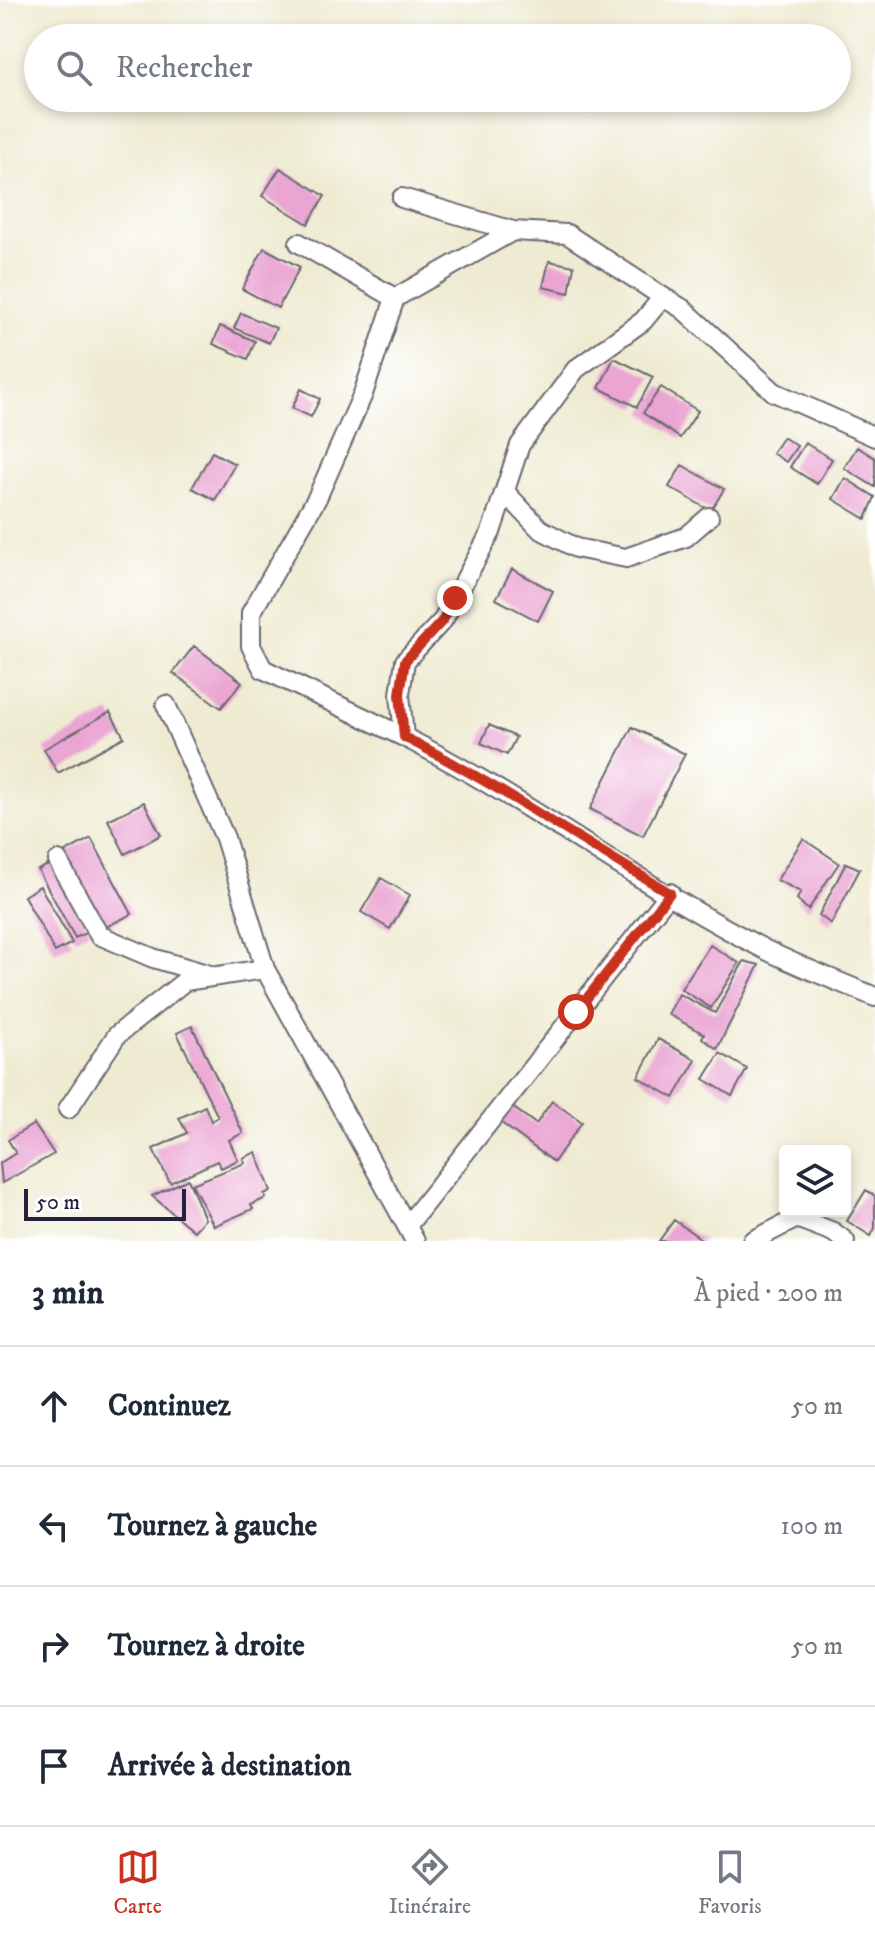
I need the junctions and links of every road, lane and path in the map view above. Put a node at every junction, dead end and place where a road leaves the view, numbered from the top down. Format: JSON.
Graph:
{"nodes":[{"id":1,"x":402,"y":198,"type":"dead end"},
{"id":2,"x":513,"y":231,"type":"junction"},
{"id":3,"x":299,"y":243,"type":"dead end"},
{"id":4,"x":663,"y":297,"type":"junction"},
{"id":5,"x":395,"y":298,"type":"junction"},
{"id":6,"x":875,"y":437,"type":"edge"},
{"id":7,"x":505,"y":492,"type":"junction"},
{"id":8,"x":709,"y":517,"type":"dead end"},
{"id":9,"x":166,"y":705,"type":"dead end"},
{"id":10,"x":404,"y":737,"type":"junction"},
{"id":11,"x":58,"y":861,"type":"dead end"},
{"id":12,"x":670,"y":893,"type":"junction"},
{"id":13,"x":265,"y":969,"type":"junction"},
{"id":14,"x":210,"y":975,"type":"junction"},
{"id":15,"x":875,"y":997,"type":"edge"},
{"id":16,"x":68,"y":1109,"type":"dead end"},
{"id":17,"x":411,"y":1234,"type":"edge"},
{"id":18,"x":752,"y":1241,"type":"edge"},
{"id":19,"x":845,"y":1241,"type":"edge"}],
"edges":[{"from":1,"to":2,"type":"street"},
{"from":2,"to":4,"type":"street"},
{"from":2,"to":5,"type":"street"},
{"from":3,"to":5,"type":"street"},
{"from":4,"to":6,"type":"street"},
{"from":4,"to":7,"type":"street"},
{"from":5,"to":10,"type":"street"},
{"from":7,"to":8,"type":"street"},
{"from":7,"to":10,"type":"street"},
{"from":9,"to":13,"type":"street"},
{"from":10,"to":12,"type":"street"},
{"from":11,"to":14,"type":"street"},
{"from":12,"to":15,"type":"street"},
{"from":12,"to":17,"type":"street"},
{"from":13,"to":14,"type":"street"},
{"from":13,"to":17,"type":"street"},
{"from":14,"to":16,"type":"street"},
{"from":18,"to":19,"type":"street"}]}
